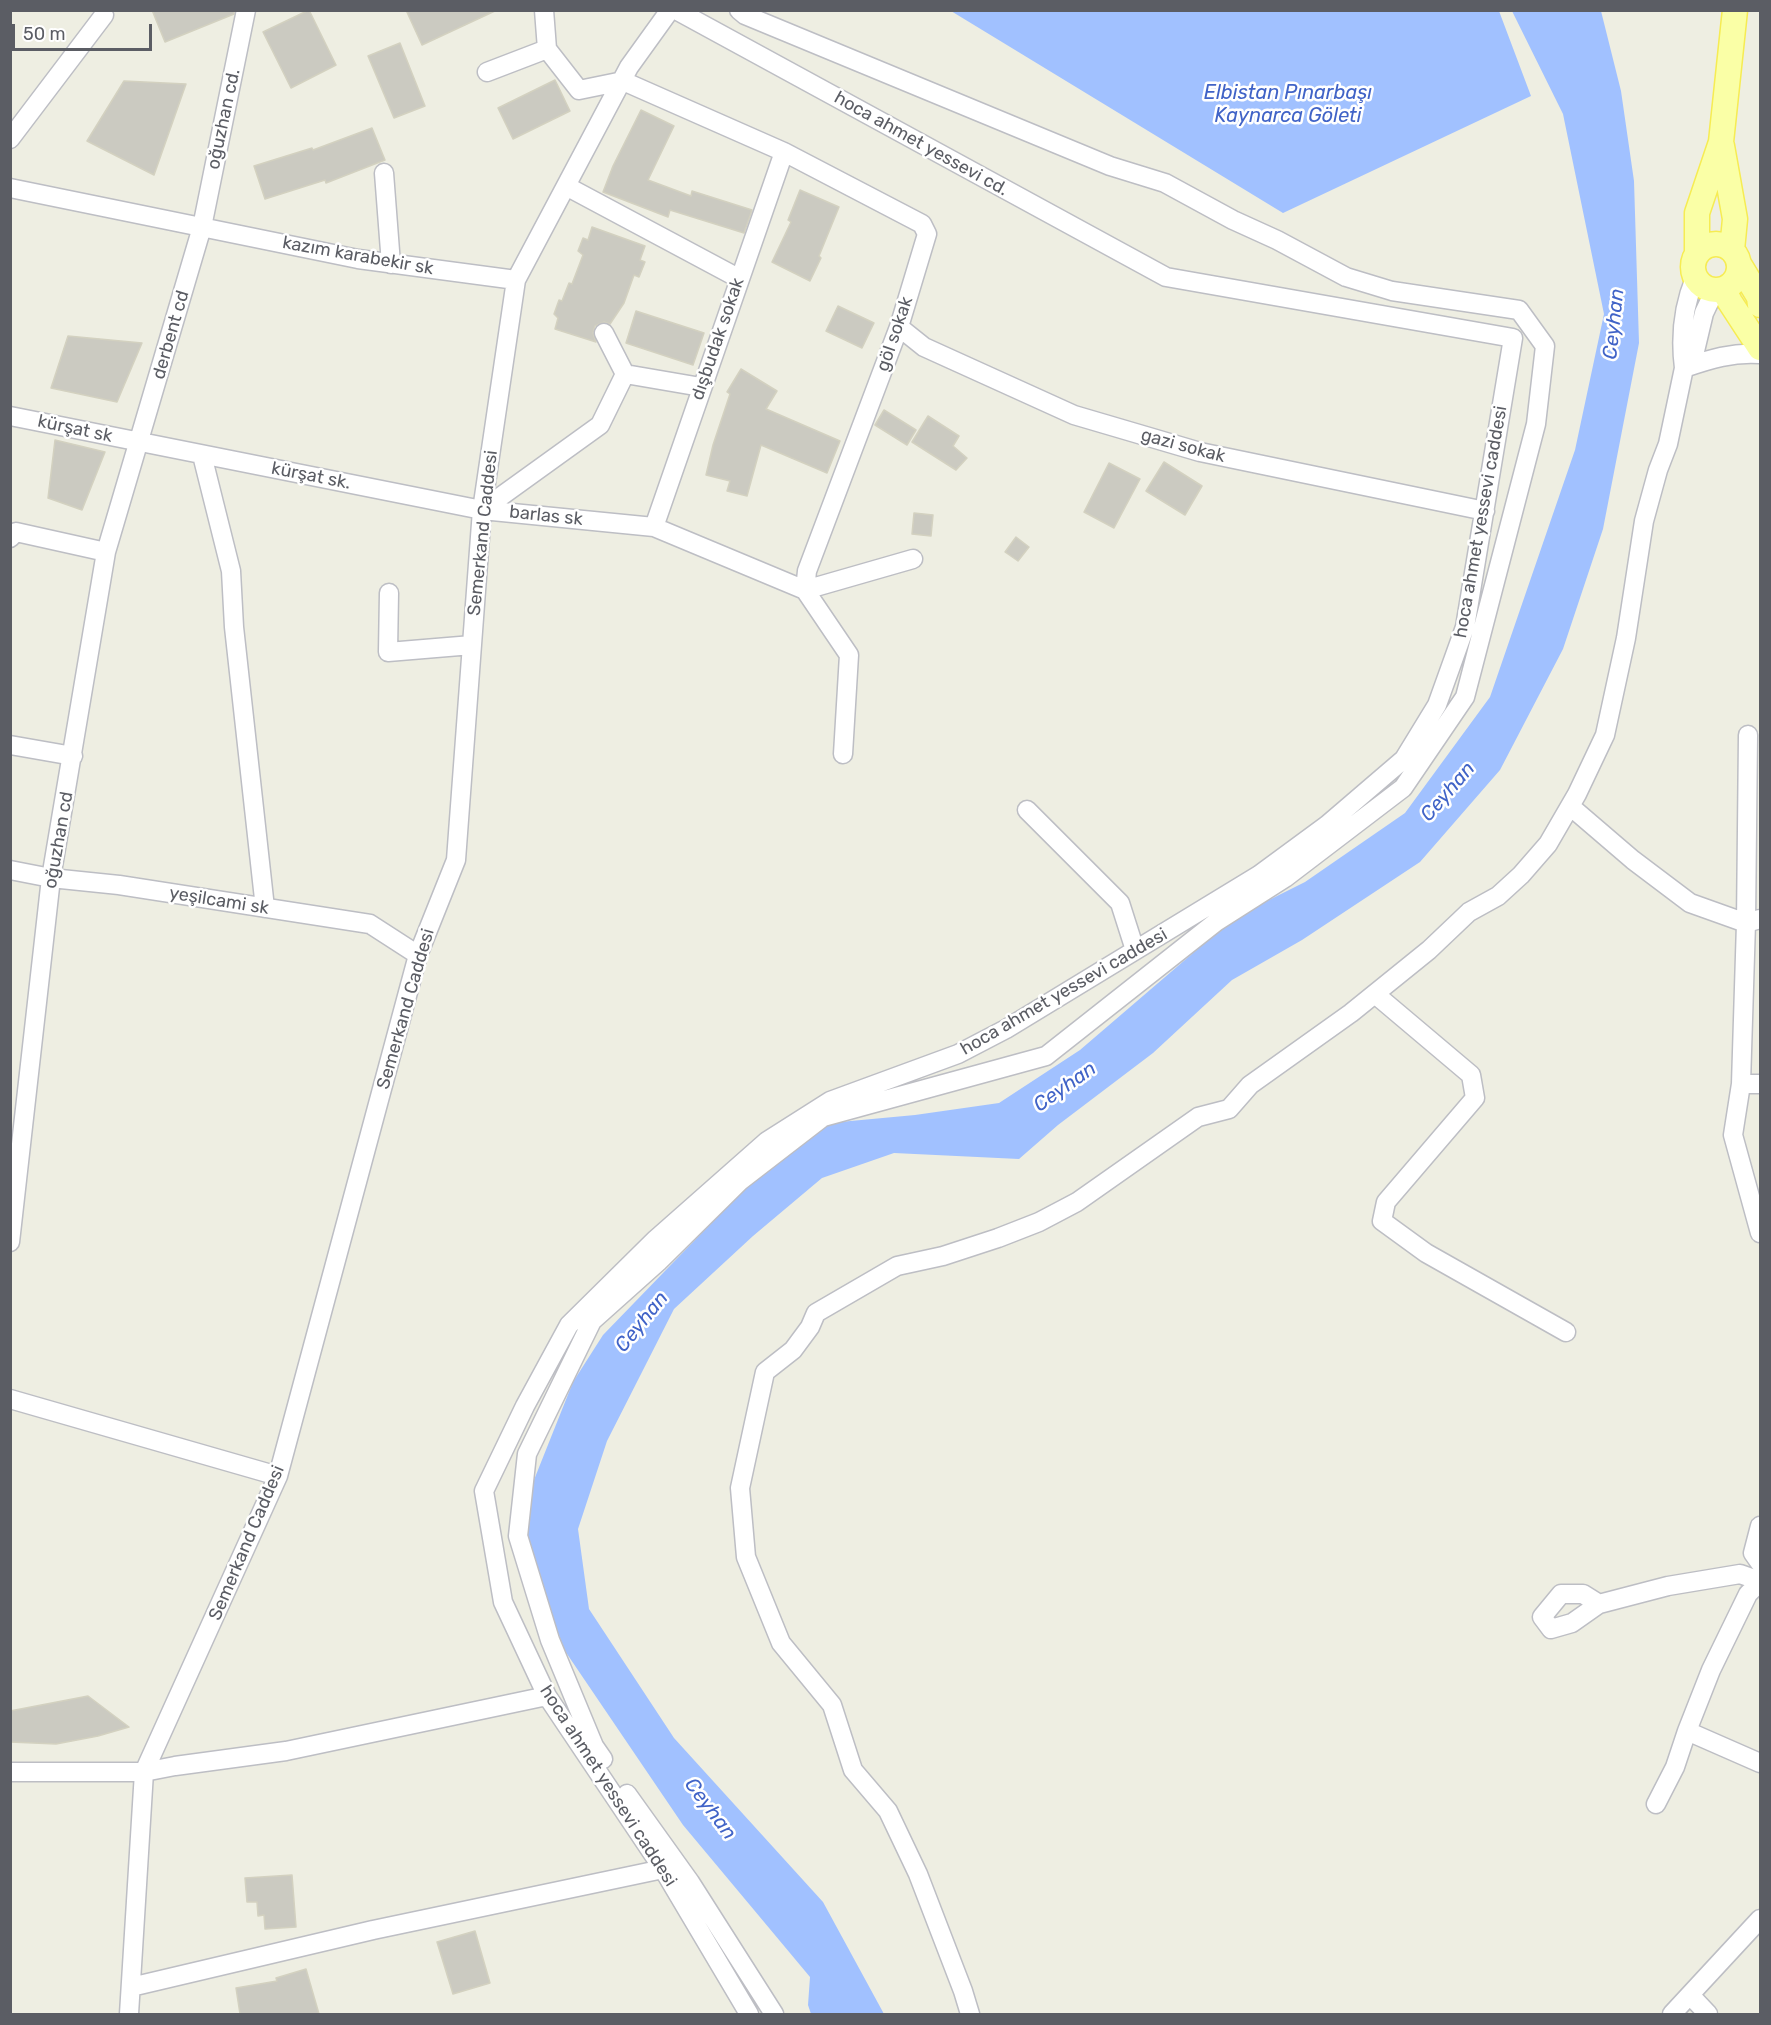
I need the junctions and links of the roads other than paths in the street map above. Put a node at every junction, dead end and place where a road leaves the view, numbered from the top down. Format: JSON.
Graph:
{"nodes":[{"id":1,"x":246,"y":10,"type":"edge"},
{"id":2,"x":544,"y":10,"type":"edge"},
{"id":3,"x":670,"y":10,"type":"edge"},
{"id":4,"x":676,"y":10,"type":"edge"},
{"id":5,"x":739,"y":10,"type":"edge"},
{"id":6,"x":1735,"y":10,"type":"edge"},
{"id":7,"x":104,"y":15,"type":"dead end"},
{"id":8,"x":547,"y":49,"type":"junction"},
{"id":9,"x":487,"y":72,"type":"dead end"},
{"id":10,"x":623,"y":81,"type":"junction"},
{"id":11,"x":10,"y":139,"type":"edge"},
{"id":12,"x":1721,"y":142,"type":"junction"},
{"id":13,"x":784,"y":152,"type":"junction"},
{"id":14,"x":384,"y":173,"type":"dead end"},
{"id":15,"x":566,"y":186,"type":"junction"},
{"id":16,"x":10,"y":188,"type":"edge"},
{"id":17,"x":202,"y":227,"type":"junction"},
{"id":18,"x":1697,"y":253,"type":"junction"},
{"id":19,"x":1736,"y":257,"type":"junction"},
{"id":20,"x":391,"y":264,"type":"junction"},
{"id":21,"x":1166,"y":277,"type":"joint"},
{"id":22,"x":1695,"y":278,"type":"junction"},
{"id":23,"x":740,"y":279,"type":"junction"},
{"id":24,"x":516,"y":280,"type":"junction"},
{"id":25,"x":1719,"y":290,"type":"junction"},
{"id":26,"x":1761,"y":305,"type":"edge"},
{"id":27,"x":899,"y":327,"type":"junction"},
{"id":28,"x":604,"y":333,"type":"dead end"},
{"id":29,"x":1761,"y":348,"type":"edge"},
{"id":30,"x":1761,"y":354,"type":"edge"},
{"id":31,"x":1684,"y":368,"type":"junction"},
{"id":32,"x":625,"y":374,"type":"junction"},
{"id":33,"x":701,"y":387,"type":"junction"},
{"id":34,"x":10,"y":416,"type":"edge"},
{"id":35,"x":140,"y":443,"type":"junction"},
{"id":36,"x":202,"y":455,"type":"junction"},
{"id":37,"x":482,"y":510,"type":"junction"},
{"id":38,"x":1485,"y":510,"type":"junction"},
{"id":39,"x":654,"y":527,"type":"junction"},
{"id":40,"x":10,"y":538,"type":"edge"},
{"id":41,"x":106,"y":552,"type":"junction"},
{"id":42,"x":913,"y":559,"type":"dead end"},
{"id":43,"x":805,"y":590,"type":"junction"},
{"id":44,"x":389,"y":593,"type":"dead end"},
{"id":45,"x":472,"y":645,"type":"junction"},
{"id":46,"x":1748,"y":735,"type":"dead end"},
{"id":47,"x":10,"y":745,"type":"edge"},
{"id":48,"x":843,"y":754,"type":"dead end"},
{"id":49,"x":73,"y":756,"type":"junction"},
{"id":50,"x":1570,"y":806,"type":"junction"},
{"id":51,"x":1027,"y":810,"type":"dead end"},
{"id":52,"x":10,"y":870,"type":"edge"},
{"id":53,"x":51,"y":878,"type":"junction"},
{"id":54,"x":265,"y":908,"type":"junction"},
{"id":55,"x":1754,"y":921,"type":"edge"},
{"id":56,"x":1135,"y":950,"type":"junction"},
{"id":57,"x":418,"y":955,"type":"junction"},
{"id":58,"x":1375,"y":994,"type":"junction"},
{"id":59,"x":1741,"y":1084,"type":"junction"},
{"id":60,"x":1761,"y":1084,"type":"edge"},
{"id":61,"x":1761,"y":1233,"type":"edge"},
{"id":62,"x":10,"y":1242,"type":"edge"},
{"id":63,"x":1566,"y":1332,"type":"dead end"},
{"id":64,"x":10,"y":1399,"type":"edge"},
{"id":65,"x":278,"y":1476,"type":"junction"},
{"id":66,"x":1761,"y":1526,"type":"edge"},
{"id":67,"x":1761,"y":1563,"type":"edge"},
{"id":68,"x":1761,"y":1581,"type":"edge"},
{"id":69,"x":1599,"y":1604,"type":"dead end"},
{"id":70,"x":547,"y":1696,"type":"junction"},
{"id":71,"x":1687,"y":1731,"type":"junction"},
{"id":72,"x":1761,"y":1763,"type":"edge"},
{"id":73,"x":10,"y":1772,"type":"edge"},
{"id":74,"x":144,"y":1772,"type":"junction"},
{"id":75,"x":1656,"y":1804,"type":"dead end"},
{"id":76,"x":663,"y":1869,"type":"junction"},
{"id":77,"x":1761,"y":1919,"type":"edge"},
{"id":78,"x":131,"y":1987,"type":"junction"},
{"id":79,"x":1690,"y":1995,"type":"junction"},
{"id":80,"x":129,"y":2014,"type":"edge"},
{"id":81,"x":749,"y":2014,"type":"edge"},
{"id":82,"x":774,"y":2014,"type":"edge"},
{"id":83,"x":970,"y":2014,"type":"edge"},
{"id":84,"x":1672,"y":2014,"type":"edge"},
{"id":85,"x":1708,"y":2014,"type":"edge"}],
"edges":[{"from":1,"to":17,"type":"street","name":"oğuzhan cd."},
{"from":2,"to":8,"type":"street"},
{"from":3,"to":10,"type":"street","name":"Semerkand Caddesi"},
{"from":4,"to":21,"type":"street","name":"hoca ahmet yessevi cd."},
{"from":5,"to":82,"type":"street"},
{"from":6,"to":12,"type":"main road"},
{"from":7,"to":11,"type":"street"},
{"from":8,"to":9,"type":"street"},
{"from":8,"to":10,"type":"street"},
{"from":10,"to":13,"type":"street","name":"göl sokak"},
{"from":10,"to":15,"type":"street","name":"Semerkand Caddesi"},
{"from":12,"to":18,"type":"main road"},
{"from":12,"to":19,"type":"main road"},
{"from":13,"to":23,"type":"street","name":"dışbudak sokak"},
{"from":13,"to":27,"type":"street","name":"göl sokak"},
{"from":14,"to":20,"type":"street"},
{"from":15,"to":23,"type":"street"},
{"from":15,"to":24,"type":"street","name":"Semerkand Caddesi"},
{"from":16,"to":17,"type":"street","name":"kazım karabekir sk"},
{"from":17,"to":20,"type":"street","name":"kazım karabekir sk"},
{"from":17,"to":35,"type":"street","name":"derbent cd"},
{"from":18,"to":19,"type":"main road"},
{"from":18,"to":22,"type":"main road"},
{"from":19,"to":25,"type":"main road"},
{"from":19,"to":26,"type":"main road"},
{"from":20,"to":24,"type":"street","name":"kazım karabekir sk"},
{"from":21,"to":38,"type":"street","name":"hoca ahmet yessevi caddesi"},
{"from":22,"to":25,"type":"main road"},
{"from":22,"to":31,"type":"street"},
{"from":23,"to":33,"type":"street","name":"dışbudak sokak"},
{"from":24,"to":37,"type":"street","name":"Semerkand Caddesi"},
{"from":25,"to":29,"type":"main road"},
{"from":25,"to":31,"type":"street"},
{"from":27,"to":38,"type":"street","name":"gazi sokak"},
{"from":27,"to":43,"type":"street","name":"göl sokak"},
{"from":28,"to":32,"type":"street"},
{"from":30,"to":31,"type":"street"},
{"from":31,"to":50,"type":"street"},
{"from":32,"to":33,"type":"street"},
{"from":32,"to":37,"type":"street","name":"barlas sk"},
{"from":33,"to":39,"type":"street","name":"dışbudak sokak"},
{"from":34,"to":35,"type":"street","name":"kürşat sk"},
{"from":35,"to":36,"type":"street","name":"kürşat sk."},
{"from":35,"to":41,"type":"street","name":"oğuzhan cd"},
{"from":36,"to":37,"type":"street","name":"kürşat sk."},
{"from":36,"to":54,"type":"street"},
{"from":37,"to":39,"type":"street","name":"barlas sk"},
{"from":37,"to":45,"type":"street","name":"Semerkand Caddesi"},
{"from":38,"to":56,"type":"street","name":"hoca ahmet yessevi caddesi"},
{"from":39,"to":43,"type":"street","name":"barlas sk"},
{"from":40,"to":41,"type":"street"},
{"from":41,"to":49,"type":"street","name":"oğuzhan cd"},
{"from":42,"to":43,"type":"street"},
{"from":43,"to":48,"type":"street"},
{"from":44,"to":45,"type":"street"},
{"from":45,"to":57,"type":"street","name":"Semerkand Caddesi"},
{"from":46,"to":55,"type":"street"},
{"from":47,"to":49,"type":"street"},
{"from":49,"to":53,"type":"street","name":"oğuzhan cd"},
{"from":50,"to":55,"type":"street"},
{"from":50,"to":58,"type":"street"},
{"from":51,"to":56,"type":"street"},
{"from":52,"to":53,"type":"street","name":"yeşilcami sk"},
{"from":53,"to":54,"type":"street","name":"yeşilcami sk"},
{"from":53,"to":62,"type":"street","name":"oğuzhan cd"},
{"from":54,"to":57,"type":"street","name":"yeşilcami sk"},
{"from":55,"to":59,"type":"street"},
{"from":56,"to":70,"type":"street","name":"hoca ahmet yessevi caddesi"},
{"from":57,"to":65,"type":"street","name":"Semerkand Caddesi"},
{"from":58,"to":63,"type":"street"},
{"from":58,"to":83,"type":"street"},
{"from":59,"to":60,"type":"street"},
{"from":59,"to":61,"type":"street"},
{"from":64,"to":65,"type":"street"},
{"from":65,"to":74,"type":"street","name":"Semerkand Caddesi"},
{"from":66,"to":67,"type":"street"},
{"from":68,"to":69,"type":"street"},
{"from":68,"to":71,"type":"street"},
{"from":70,"to":74,"type":"street"},
{"from":70,"to":76,"type":"street","name":"hoca ahmet yessevi caddesi"},
{"from":71,"to":72,"type":"street"},
{"from":71,"to":75,"type":"street"},
{"from":73,"to":74,"type":"street"},
{"from":74,"to":78,"type":"street","name":"Semerkand Caddesi"},
{"from":76,"to":78,"type":"street"},
{"from":76,"to":81,"type":"street","name":"hoca ahmet yessevi caddesi"},
{"from":77,"to":79,"type":"street"},
{"from":78,"to":80,"type":"street","name":"Semerkand Caddesi"},
{"from":79,"to":84,"type":"street"},
{"from":79,"to":85,"type":"street"}]}
